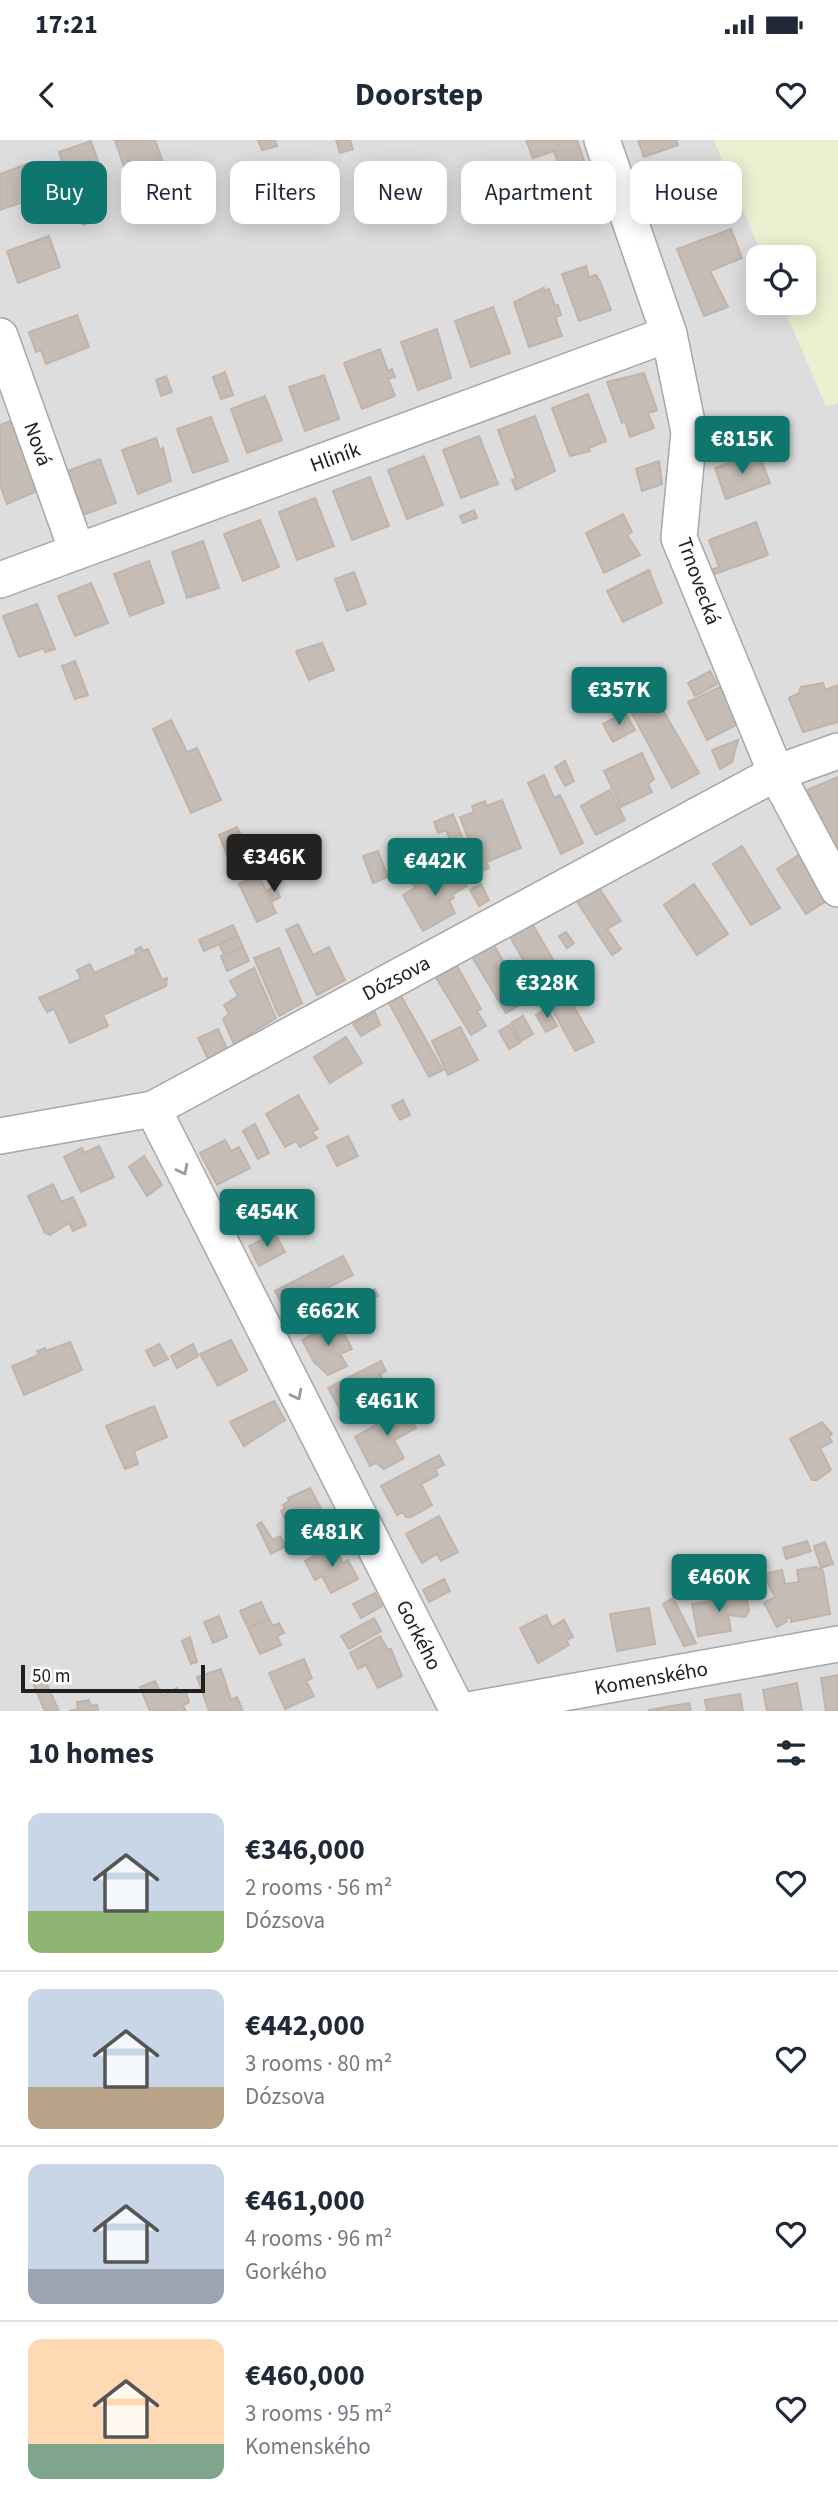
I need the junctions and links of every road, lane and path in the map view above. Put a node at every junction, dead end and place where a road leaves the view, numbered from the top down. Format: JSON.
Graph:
{"nodes":[{"id":1,"x":602,"y":140,"type":"edge"},
{"id":2,"x":669,"y":334,"type":"junction"},
{"id":3,"x":0,"y":336,"type":"edge"},
{"id":4,"x":77,"y":551,"type":"junction"},
{"id":5,"x":0,"y":580,"type":"edge"},
{"id":6,"x":838,"y":751,"type":"edge"},
{"id":7,"x":776,"y":773,"type":"junction"},
{"id":8,"x":838,"y":889,"type":"edge"},
{"id":9,"x":153,"y":1109,"type":"junction"},
{"id":10,"x":0,"y":1136,"type":"edge"},
{"id":11,"x":838,"y":1644,"type":"edge"},
{"id":12,"x":461,"y":1711,"type":"edge"}],
"edges":[{"from":1,"to":2,"type":"street","name":"Trnovecká"},
{"from":2,"to":4,"type":"street","name":"Hliník"},
{"from":2,"to":7,"type":"street","name":"Trnovecká"},
{"from":3,"to":4,"type":"street","name":"Nová"},
{"from":4,"to":5,"type":"street","name":"Hliník"},
{"from":6,"to":7,"type":"street","name":"Dózsova"},
{"from":7,"to":8,"type":"street"},
{"from":7,"to":9,"type":"street","name":"Dózsova"},
{"from":9,"to":10,"type":"street","name":"Dózsova"},
{"from":9,"to":12,"type":"street","name":"Gorkého","one_way":true},
{"from":11,"to":12,"type":"street","name":"Komenského"}]}
